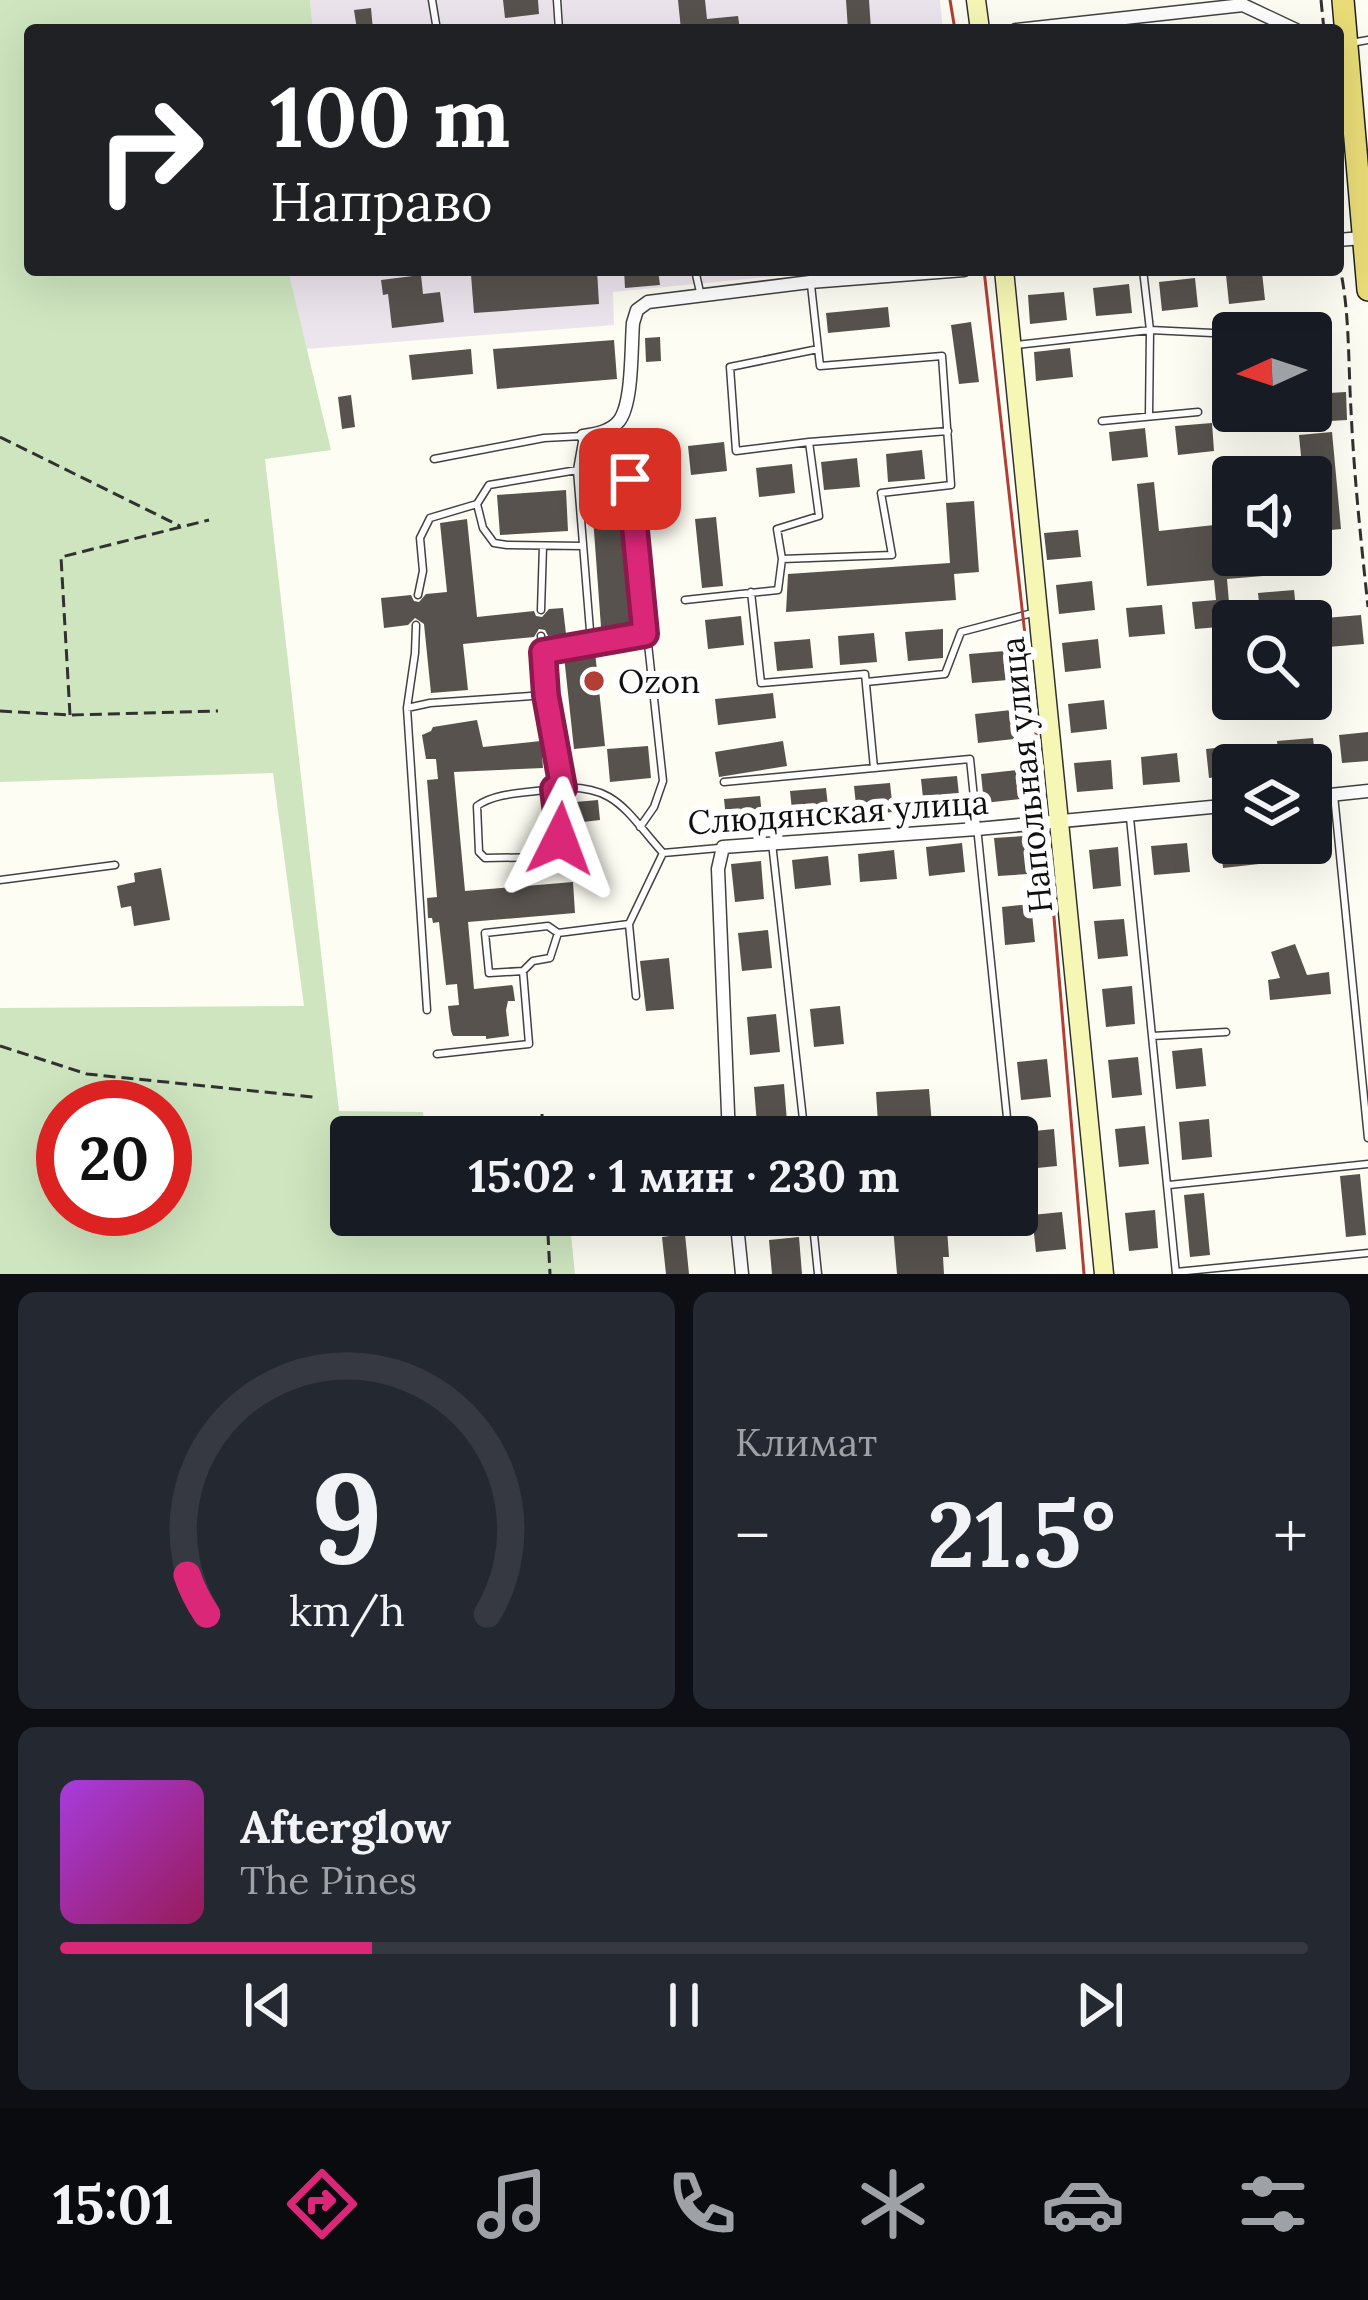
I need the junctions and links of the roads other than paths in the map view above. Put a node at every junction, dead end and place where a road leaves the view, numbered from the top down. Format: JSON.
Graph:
{"nodes":[{"id":1,"x":1342,"y":0,"type":"edge"},
{"id":2,"x":1243,"y":3,"type":"edge"},
{"id":3,"x":1074,"y":24,"type":"edge"},
{"id":4,"x":1285,"y":24,"type":"edge"},
{"id":5,"x":1351,"y":42,"type":"edge"},
{"id":6,"x":1363,"y":185,"type":"edge"},
{"id":7,"x":1362,"y":238,"type":"junction"},
{"id":8,"x":1344,"y":240,"type":"edge"},
{"id":9,"x":696,"y":276,"type":"edge"},
{"id":10,"x":856,"y":276,"type":"edge"},
{"id":11,"x":1005,"y":276,"type":"edge"},
{"id":12,"x":1144,"y":276,"type":"edge"},
{"id":13,"x":810,"y":282,"type":"junction"},
{"id":14,"x":1368,"y":290,"type":"edge"},
{"id":15,"x":701,"y":296,"type":"junction"},
{"id":16,"x":1150,"y":330,"type":"junction"},
{"id":17,"x":1212,"y":333,"type":"edge"},
{"id":18,"x":1012,"y":345,"type":"junction"},
{"id":19,"x":818,"y":349,"type":"junction"},
{"id":20,"x":1198,"y":412,"type":"dead end"},
{"id":21,"x":1149,"y":416,"type":"junction"},
{"id":22,"x":1102,"y":421,"type":"dead end"},
{"id":23,"x":947,"y":431,"type":"junction"},
{"id":24,"x":583,"y":436,"type":"junction"},
{"id":25,"x":809,"y":442,"type":"junction"},
{"id":26,"x":434,"y":459,"type":"dead end"},
{"id":27,"x":577,"y":470,"type":"junction"},
{"id":28,"x":477,"y":504,"type":"junction"},
{"id":29,"x":543,"y":546,"type":"junction"},
{"id":30,"x":583,"y":546,"type":"junction"},
{"id":31,"x":782,"y":560,"type":"junction"},
{"id":32,"x":751,"y":592,"type":"junction"},
{"id":33,"x":418,"y":595,"type":"dead end"},
{"id":34,"x":685,"y":600,"type":"dead end"},
{"id":35,"x":541,"y":610,"type":"dead end"},
{"id":36,"x":1040,"y":611,"type":"junction"},
{"id":37,"x":416,"y":625,"type":"dead end"},
{"id":38,"x":645,"y":634,"type":"junction"},
{"id":39,"x":542,"y":636,"type":"dead end"},
{"id":40,"x":591,"y":643,"type":"junction"},
{"id":41,"x":543,"y":652,"type":"junction"},
{"id":42,"x":866,"y":682,"type":"junction"},
{"id":43,"x":546,"y":695,"type":"junction"},
{"id":44,"x":407,"y":708,"type":"junction"},
{"id":45,"x":874,"y":768,"type":"junction"},
{"id":46,"x":724,"y":782,"type":"dead end"},
{"id":47,"x":558,"y":789,"type":"junction"},
{"id":48,"x":1368,"y":791,"type":"edge"},
{"id":49,"x":1334,"y":795,"type":"joint"},
{"id":50,"x":1212,"y":807,"type":"edge"},
{"id":51,"x":1130,"y":815,"type":"junction"},
{"id":52,"x":1061,"y":820,"type":"junction"},
{"id":53,"x":640,"y":827,"type":"junction"},
{"id":54,"x":977,"y":829,"type":"junction"},
{"id":55,"x":772,"y":843,"type":"junction"},
{"id":56,"x":723,"y":847,"type":"junction"},
{"id":57,"x":663,"y":853,"type":"junction"},
{"id":58,"x":115,"y":865,"type":"dead end"},
{"id":59,"x":0,"y":880,"type":"edge"},
{"id":60,"x":629,"y":924,"type":"junction"},
{"id":61,"x":558,"y":932,"type":"junction"},
{"id":62,"x":523,"y":970,"type":"junction"},
{"id":63,"x":636,"y":996,"type":"dead end"},
{"id":64,"x":427,"y":1010,"type":"dead end"},
{"id":65,"x":1368,"y":1018,"type":"edge"},
{"id":66,"x":1356,"y":1020,"type":"junction"},
{"id":67,"x":1226,"y":1032,"type":"dead end"},
{"id":68,"x":1152,"y":1036,"type":"junction"},
{"id":69,"x":437,"y":1054,"type":"dead end"},
{"id":70,"x":729,"y":1116,"type":"edge"},
{"id":71,"x":803,"y":1116,"type":"edge"},
{"id":72,"x":1007,"y":1116,"type":"edge"},
{"id":73,"x":1368,"y":1138,"type":"edge"},
{"id":74,"x":1368,"y":1164,"type":"edge"},
{"id":75,"x":1167,"y":1185,"type":"junction"},
{"id":76,"x":738,"y":1236,"type":"edge"},
{"id":77,"x":814,"y":1236,"type":"edge"},
{"id":78,"x":1368,"y":1253,"type":"edge"},
{"id":79,"x":1176,"y":1273,"type":"edge"},
{"id":80,"x":742,"y":1274,"type":"edge"},
{"id":81,"x":818,"y":1274,"type":"edge"},
{"id":82,"x":1105,"y":1274,"type":"edge"}],
"edges":[{"from":1,"to":5,"type":"main road"},
{"from":2,"to":3,"type":"street"},
{"from":2,"to":4,"type":"street"},
{"from":5,"to":6,"type":"main road"},
{"from":6,"to":7,"type":"main road"},
{"from":7,"to":8,"type":"street"},
{"from":7,"to":14,"type":"main road"},
{"from":9,"to":15,"type":"lane"},
{"from":10,"to":13,"type":"street"},
{"from":11,"to":18,"type":"street","name":"Напольная улица"},
{"from":12,"to":16,"type":"lane"},
{"from":13,"to":15,"type":"street"},
{"from":13,"to":19,"type":"lane"},
{"from":15,"to":24,"type":"street"},
{"from":16,"to":17,"type":"lane"},
{"from":16,"to":18,"type":"lane"},
{"from":16,"to":21,"type":"lane"},
{"from":18,"to":36,"type":"street","name":"Напольная улица"},
{"from":19,"to":23,"type":"lane"},
{"from":19,"to":25,"type":"lane"},
{"from":20,"to":21,"type":"lane"},
{"from":21,"to":22,"type":"lane"},
{"from":23,"to":25,"type":"lane"},
{"from":23,"to":31,"type":"lane"},
{"from":24,"to":26,"type":"lane"},
{"from":24,"to":27,"type":"lane"},
{"from":25,"to":31,"type":"lane"},
{"from":27,"to":28,"type":"lane"},
{"from":27,"to":30,"type":"lane"},
{"from":27,"to":38,"type":"lane"},
{"from":28,"to":29,"type":"lane"},
{"from":28,"to":33,"type":"lane"},
{"from":29,"to":30,"type":"lane"},
{"from":29,"to":35,"type":"lane"},
{"from":30,"to":40,"type":"lane"},
{"from":31,"to":32,"type":"lane"},
{"from":32,"to":34,"type":"lane"},
{"from":32,"to":42,"type":"lane"},
{"from":36,"to":42,"type":"lane"},
{"from":36,"to":52,"type":"street","name":"Напольная улица"},
{"from":37,"to":44,"type":"lane"},
{"from":38,"to":40,"type":"lane"},
{"from":38,"to":53,"type":"lane"},
{"from":39,"to":41,"type":"lane"},
{"from":40,"to":41,"type":"lane"},
{"from":41,"to":43,"type":"lane"},
{"from":42,"to":45,"type":"lane"},
{"from":43,"to":44,"type":"lane"},
{"from":43,"to":47,"type":"lane"},
{"from":44,"to":64,"type":"lane"},
{"from":45,"to":46,"type":"lane"},
{"from":45,"to":54,"type":"lane"},
{"from":47,"to":47,"type":"lane"},
{"from":47,"to":53,"type":"lane"},
{"from":48,"to":49,"type":"street"},
{"from":49,"to":66,"type":"lane"},
{"from":50,"to":51,"type":"street","name":"Слюдянская улица"},
{"from":51,"to":52,"type":"street","name":"Слюдянская улица"},
{"from":51,"to":68,"type":"lane"},
{"from":52,"to":54,"type":"street","name":"Слюдянская улица"},
{"from":52,"to":82,"type":"street","name":"Напольная улица"},
{"from":53,"to":57,"type":"lane"},
{"from":54,"to":55,"type":"street","name":"Слюдянская улица"},
{"from":54,"to":72,"type":"lane"},
{"from":55,"to":56,"type":"street","name":"Слюдянская улица"},
{"from":55,"to":71,"type":"lane"},
{"from":56,"to":57,"type":"lane","name":"Слюдянская улица"},
{"from":56,"to":70,"type":"street"},
{"from":57,"to":60,"type":"lane"},
{"from":58,"to":59,"type":"lane"},
{"from":60,"to":61,"type":"lane"},
{"from":60,"to":63,"type":"lane"},
{"from":61,"to":62,"type":"lane"},
{"from":61,"to":62,"type":"lane"},
{"from":62,"to":69,"type":"lane"},
{"from":65,"to":66,"type":"lane"},
{"from":66,"to":73,"type":"lane"},
{"from":67,"to":68,"type":"lane"},
{"from":68,"to":75,"type":"lane"},
{"from":74,"to":75,"type":"lane"},
{"from":75,"to":79,"type":"lane"},
{"from":76,"to":80,"type":"street"},
{"from":77,"to":81,"type":"lane"},
{"from":78,"to":79,"type":"lane"}]}
